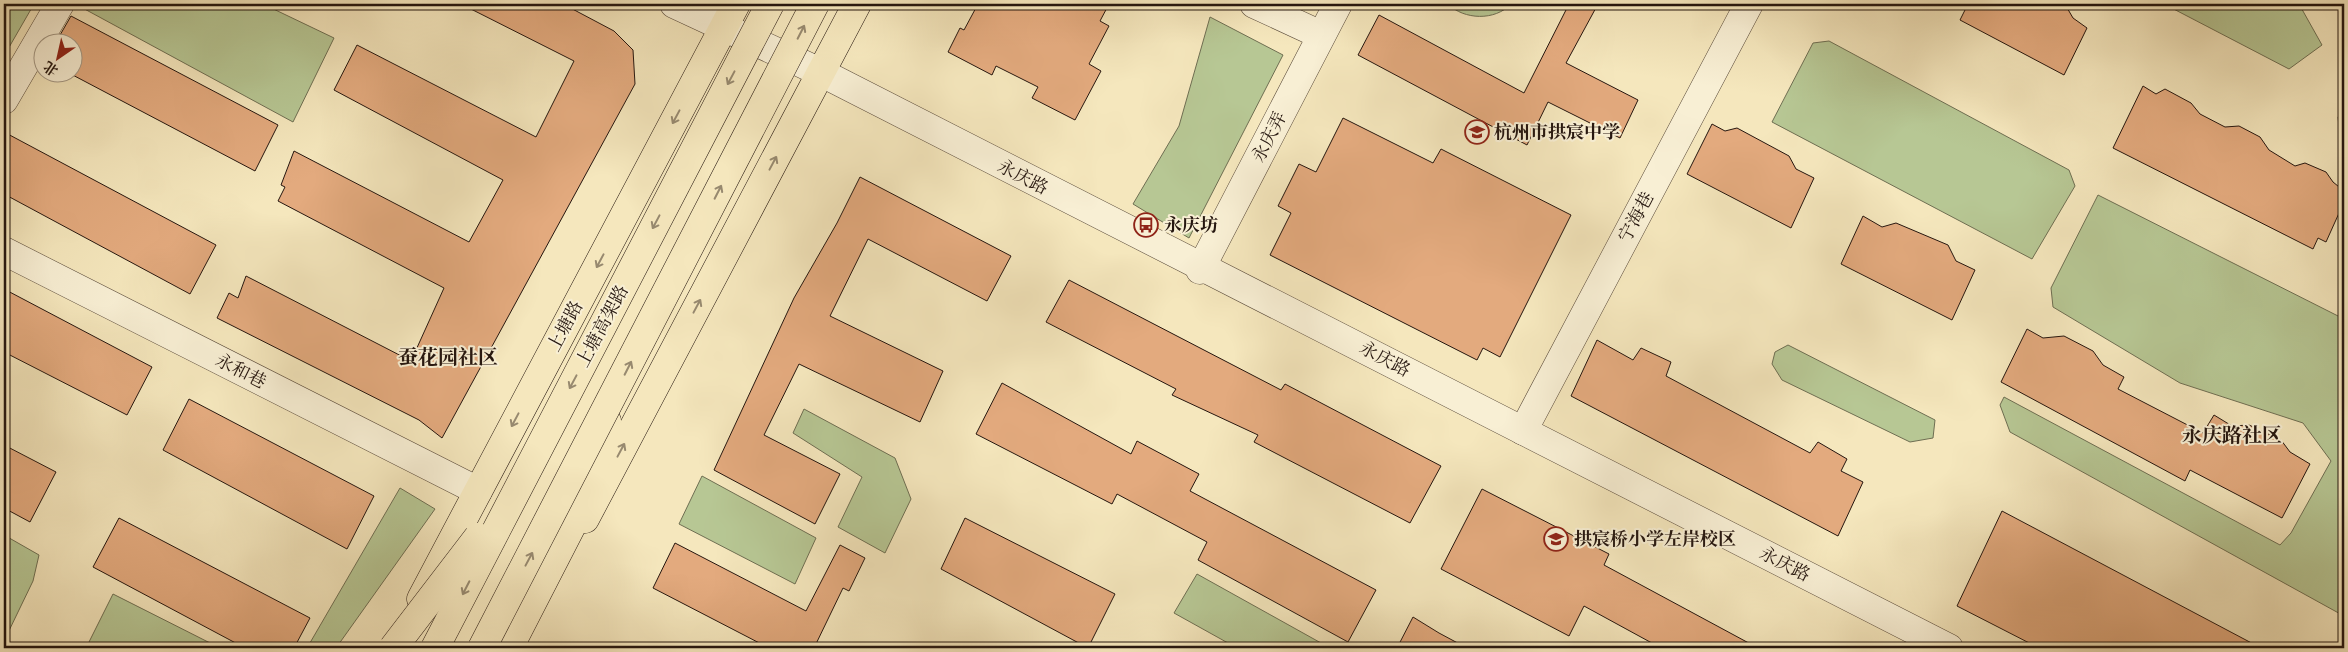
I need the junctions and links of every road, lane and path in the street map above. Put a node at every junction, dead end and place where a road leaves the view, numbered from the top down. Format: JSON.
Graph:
{"nodes":[{"id":1,"x":60,"y":4,"type":"edge"},
{"id":2,"x":674,"y":4,"type":"edge"},
{"id":3,"x":736,"y":4,"type":"edge"},
{"id":4,"x":770,"y":4,"type":"edge"},
{"id":5,"x":816,"y":4,"type":"edge"},
{"id":6,"x":858,"y":4,"type":"edge"},
{"id":7,"x":1254,"y":4,"type":"edge"},
{"id":8,"x":1338,"y":4,"type":"edge"},
{"id":9,"x":1749,"y":4,"type":"edge"},
{"id":10,"x":723,"y":28,"type":"junction"},
{"id":11,"x":1322,"y":35,"type":"junction"},
{"id":12,"x":820,"y":72,"type":"junction"},
{"id":13,"x":4,"y":100,"type":"edge"},
{"id":14,"x":4,"y":251,"type":"edge"},
{"id":15,"x":1201,"y":268,"type":"junction"},
{"id":16,"x":615,"y":393,"type":"junction"},
{"id":17,"x":1523,"y":431,"type":"junction"},
{"id":18,"x":521,"y":481,"type":"junction"},
{"id":19,"x":478,"y":491,"type":"junction"},
{"id":20,"x":394,"y":648,"type":"edge"},
{"id":21,"x":435,"y":648,"type":"edge"},
{"id":22,"x":482,"y":648,"type":"edge"},
{"id":23,"x":509,"y":648,"type":"edge"},
{"id":24,"x":517,"y":648,"type":"edge"},
{"id":25,"x":1949,"y":648,"type":"edge"}],
"edges":[{"from":1,"to":13,"type":"street"},
{"from":2,"to":10,"type":"street"},
{"from":3,"to":10,"type":"main road","name":"上塘路"},
{"from":4,"to":18,"type":"main road","name":"上塘高架路","one_way":true,"bridge":true},
{"from":16,"to":5,"type":"main road","one_way":true,"bridge":true},
{"from":6,"to":12,"type":"main road"},
{"from":7,"to":11,"type":"street"},
{"from":8,"to":11,"type":"street","name":"永庆弄"},
{"from":9,"to":17,"type":"street","name":"宁海巷"},
{"from":10,"to":12,"type":"street","name":"永庆路"},
{"from":10,"to":19,"type":"main road","name":"上塘路","one_way":true},
{"from":11,"to":15,"type":"street","name":"永庆弄"},
{"from":12,"to":15,"type":"street","name":"永庆路"},
{"from":24,"to":12,"type":"main road","one_way":true},
{"from":14,"to":19,"type":"street","name":"永和巷"},
{"from":15,"to":17,"type":"street","name":"永庆路"},
{"from":22,"to":16,"type":"main road","one_way":true,"bridge":true},
{"from":16,"to":23,"type":"main road","bridge":true},
{"from":17,"to":25,"type":"street","name":"永庆路"},
{"from":18,"to":20,"type":"main road","bridge":true},
{"from":18,"to":21,"type":"main road","name":"上塘高架路","one_way":true,"bridge":true},
{"from":19,"to":20,"type":"main road","name":"上塘路"}]}
